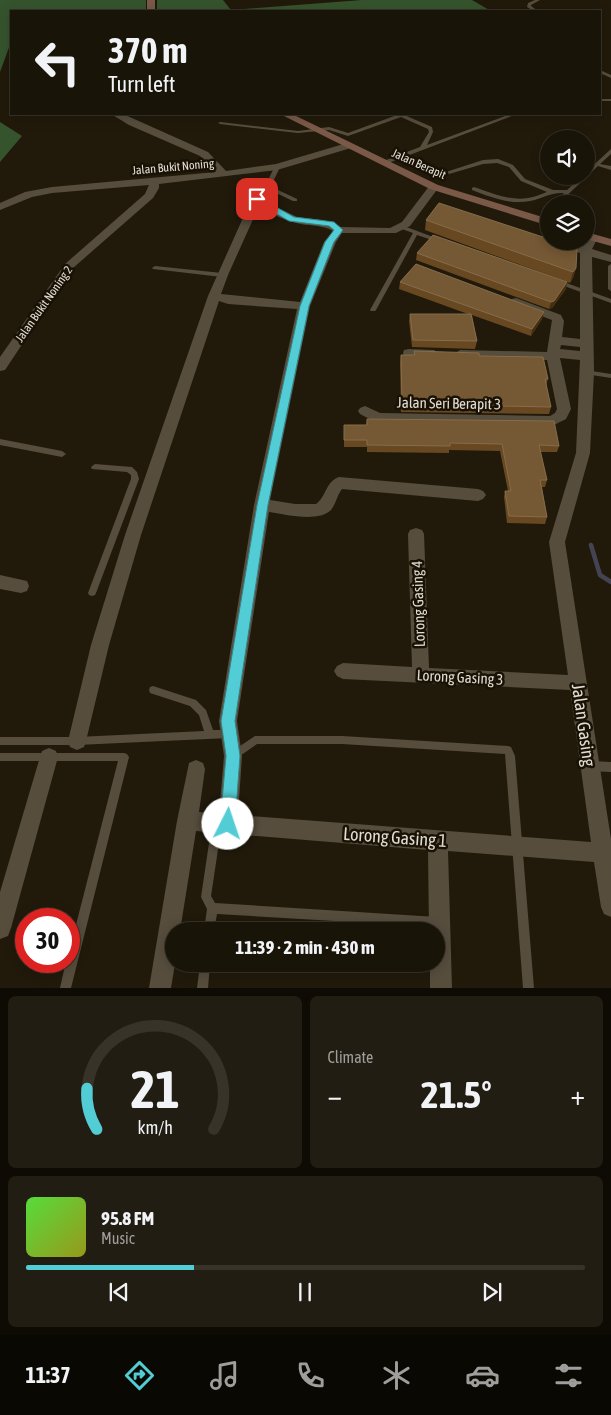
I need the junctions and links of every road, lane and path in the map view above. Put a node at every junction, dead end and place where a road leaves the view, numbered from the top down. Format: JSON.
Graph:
{"nodes":[{"id":1,"x":538,"y":0,"type":"edge"},
{"id":2,"x":534,"y":10,"type":"edge"},
{"id":3,"x":118,"y":115,"type":"edge"},
{"id":4,"x":287,"y":115,"type":"edge"},
{"id":5,"x":399,"y":115,"type":"edge"},
{"id":6,"x":401,"y":115,"type":"edge"},
{"id":7,"x":512,"y":115,"type":"edge"},
{"id":8,"x":220,"y":123,"type":"dead end"},
{"id":9,"x":316,"y":131,"type":"junction"},
{"id":10,"x":347,"y":146,"type":"junction"},
{"id":11,"x":422,"y":149,"type":"junction"},
{"id":12,"x":611,"y":151,"type":"edge"},
{"id":13,"x":383,"y":163,"type":"junction"},
{"id":14,"x":598,"y":165,"type":"junction"},
{"id":15,"x":277,"y":167,"type":"junction"},
{"id":16,"x":595,"y":168,"type":"edge"},
{"id":17,"x":611,"y":168,"type":"edge"},
{"id":18,"x":449,"y":172,"type":"dead end"},
{"id":19,"x":223,"y":174,"type":"junction"},
{"id":20,"x":154,"y":181,"type":"junction"},
{"id":21,"x":576,"y":185,"type":"edge"},
{"id":22,"x":434,"y":187,"type":"junction"},
{"id":23,"x":474,"y":189,"type":"dead end"},
{"id":24,"x":552,"y":192,"type":"junction"},
{"id":25,"x":568,"y":192,"type":"junction"},
{"id":26,"x":565,"y":195,"type":"edge"},
{"id":27,"x":295,"y":200,"type":"dead end"},
{"id":28,"x":0,"y":207,"type":"edge"},
{"id":29,"x":540,"y":220,"type":"edge"},
{"id":30,"x":400,"y":227,"type":"junction"},
{"id":31,"x":339,"y":230,"type":"junction"},
{"id":32,"x":416,"y":232,"type":"junction"},
{"id":33,"x":595,"y":238,"type":"edge"},
{"id":34,"x":611,"y":242,"type":"edge"},
{"id":35,"x":452,"y":245,"type":"edge"},
{"id":36,"x":583,"y":250,"type":"edge"},
{"id":37,"x":586,"y":251,"type":"junction"},
{"id":38,"x":611,"y":259,"type":"edge"},
{"id":39,"x":611,"y":266,"type":"edge"},
{"id":40,"x":156,"y":268,"type":"dead end"},
{"id":41,"x":222,"y":275,"type":"junction"},
{"id":42,"x":550,"y":279,"type":"edge"},
{"id":43,"x":611,"y":289,"type":"edge"},
{"id":44,"x":586,"y":292,"type":"junction"},
{"id":45,"x":214,"y":296,"type":"junction"},
{"id":46,"x":506,"y":299,"type":"edge"},
{"id":47,"x":611,"y":300,"type":"edge"},
{"id":48,"x":304,"y":306,"type":"junction"},
{"id":49,"x":373,"y":310,"type":"dead end"},
{"id":50,"x":554,"y":350,"type":"junction"},
{"id":51,"x":586,"y":350,"type":"junction"},
{"id":52,"x":409,"y":353,"type":"edge"},
{"id":53,"x":0,"y":368,"type":"edge"},
{"id":54,"x":587,"y":372,"type":"junction"},
{"id":55,"x":611,"y":376,"type":"edge"},
{"id":56,"x":365,"y":411,"type":"dead end"},
{"id":57,"x":0,"y":442,"type":"edge"},
{"id":58,"x":62,"y":454,"type":"dead end"},
{"id":59,"x":95,"y":467,"type":"dead end"},
{"id":60,"x":478,"y":495,"type":"dead end"},
{"id":61,"x":262,"y":505,"type":"junction"},
{"id":62,"x":120,"y":517,"type":"junction"},
{"id":63,"x":138,"y":520,"type":"junction"},
{"id":64,"x":416,"y":534,"type":"dead end"},
{"id":65,"x":0,"y":582,"type":"edge"},
{"id":66,"x":21,"y":586,"type":"dead end"},
{"id":67,"x":92,"y":593,"type":"dead end"},
{"id":68,"x":343,"y":670,"type":"dead end"},
{"id":69,"x":420,"y":675,"type":"junction"},
{"id":70,"x":578,"y":684,"type":"junction"},
{"id":71,"x":153,"y":690,"type":"dead end"},
{"id":72,"x":209,"y":734,"type":"junction"},
{"id":73,"x":229,"y":734,"type":"junction"},
{"id":74,"x":0,"y":741,"type":"edge"},
{"id":75,"x":77,"y":741,"type":"junction"},
{"id":76,"x":233,"y":756,"type":"junction"},
{"id":77,"x":0,"y":757,"type":"edge"},
{"id":78,"x":49,"y":757,"type":"junction"},
{"id":79,"x":590,"y":766,"type":"junction"},
{"id":80,"x":611,"y":767,"type":"edge"},
{"id":81,"x":196,"y":769,"type":"dead end"},
{"id":82,"x":187,"y":821,"type":"junction"},
{"id":83,"x":222,"y":824,"type":"junction"},
{"id":84,"x":438,"y":840,"type":"junction"},
{"id":85,"x":517,"y":846,"type":"junction"},
{"id":86,"x":603,"y":853,"type":"junction"},
{"id":87,"x":611,"y":907,"type":"edge"},
{"id":88,"x":212,"y":908,"type":"junction"},
{"id":89,"x":210,"y":922,"type":"edge"},
{"id":90,"x":440,"y":922,"type":"joint"},
{"id":91,"x":0,"y":928,"type":"edge"},
{"id":92,"x":204,"y":972,"type":"edge"},
{"id":93,"x":441,"y":972,"type":"edge"},
{"id":94,"x":65,"y":988,"type":"edge"},
{"id":95,"x":160,"y":988,"type":"edge"},
{"id":96,"x":202,"y":988,"type":"edge"},
{"id":97,"x":441,"y":988,"type":"edge"},
{"id":98,"x":529,"y":988,"type":"edge"}],
"edges":[{"from":1,"to":2,"type":"lane"},
{"from":3,"to":19,"type":"street"},
{"from":4,"to":9,"type":"main road","name":"Jalan Berapit"},
{"from":5,"to":9,"type":"lane"},
{"from":6,"to":11,"type":"lane"},
{"from":7,"to":11,"type":"lane"},
{"from":8,"to":9,"type":"lane"},
{"from":9,"to":10,"type":"main road","name":"Jalan Berapit"},
{"from":10,"to":13,"type":"main road","name":"Jalan Berapit"},
{"from":10,"to":15,"type":"street","name":"Jalan Bukit Noning"},
{"from":11,"to":13,"type":"lane"},
{"from":12,"to":14,"type":"lane"},
{"from":13,"to":22,"type":"main road","name":"Jalan Berapit"},
{"from":14,"to":16,"type":"lane"},
{"from":14,"to":17,"type":"lane"},
{"from":15,"to":19,"type":"street","name":"Jalan Bukit Noning"},
{"from":15,"to":27,"type":"lane"},
{"from":18,"to":24,"type":"lane"},
{"from":19,"to":20,"type":"street","name":"Jalan Bukit Noning"},
{"from":20,"to":28,"type":"street","name":"Jalan Bukit Noning"},
{"from":20,"to":53,"type":"street","name":"Jalan Bukit Noning 2"},
{"from":21,"to":25,"type":"lane"},
{"from":22,"to":29,"type":"main road","name":"Jalan Berapit"},
{"from":22,"to":30,"type":"street"},
{"from":23,"to":24,"type":"lane"},
{"from":24,"to":25,"type":"lane"},
{"from":25,"to":26,"type":"lane"},
{"from":30,"to":31,"type":"street"},
{"from":30,"to":32,"type":"lane"},
{"from":31,"to":41,"type":"street"},
{"from":31,"to":48,"type":"street"},
{"from":32,"to":35,"type":"lane"},
{"from":32,"to":49,"type":"lane"},
{"from":33,"to":34,"type":"main road"},
{"from":36,"to":37,"type":"street"},
{"from":37,"to":38,"type":"street"},
{"from":37,"to":44,"type":"street"},
{"from":39,"to":43,"type":"lane"},
{"from":40,"to":41,"type":"lane"},
{"from":41,"to":45,"type":"street"},
{"from":42,"to":44,"type":"lane"},
{"from":44,"to":47,"type":"lane"},
{"from":44,"to":51,"type":"street"},
{"from":45,"to":48,"type":"street"},
{"from":45,"to":63,"type":"street"},
{"from":46,"to":50,"type":"street"},
{"from":48,"to":61,"type":"street"},
{"from":50,"to":51,"type":"street"},
{"from":50,"to":52,"type":"street"},
{"from":50,"to":56,"type":"street","name":"Jalan Seri Berapit 3"},
{"from":51,"to":54,"type":"street"},
{"from":54,"to":55,"type":"lane"},
{"from":54,"to":70,"type":"street","name":"Jalan Gasing"},
{"from":57,"to":58,"type":"lane"},
{"from":59,"to":62,"type":"lane"},
{"from":60,"to":61,"type":"street"},
{"from":61,"to":73,"type":"street"},
{"from":62,"to":63,"type":"lane"},
{"from":62,"to":67,"type":"lane"},
{"from":63,"to":75,"type":"street"},
{"from":64,"to":69,"type":"street","name":"Lorong Gasing 4"},
{"from":65,"to":66,"type":"street"},
{"from":68,"to":69,"type":"street","name":"Lorong Gasing 3"},
{"from":69,"to":70,"type":"street","name":"Lorong Gasing 3"},
{"from":70,"to":79,"type":"street","name":"Jalan Gasing"},
{"from":71,"to":72,"type":"lane"},
{"from":72,"to":73,"type":"lane"},
{"from":72,"to":75,"type":"lane"},
{"from":73,"to":76,"type":"street"},
{"from":74,"to":75,"type":"lane"},
{"from":76,"to":83,"type":"street"},
{"from":76,"to":85,"type":"lane"},
{"from":77,"to":78,"type":"lane"},
{"from":78,"to":91,"type":"street"},
{"from":78,"to":94,"type":"lane"},
{"from":79,"to":80,"type":"lane"},
{"from":79,"to":86,"type":"street","name":"Jalan Gasing"},
{"from":81,"to":82,"type":"street"},
{"from":82,"to":83,"type":"street","name":"Lorong Gasing 1"},
{"from":82,"to":95,"type":"street"},
{"from":83,"to":84,"type":"street","name":"Lorong Gasing 1"},
{"from":83,"to":88,"type":"lane"},
{"from":84,"to":85,"type":"street","name":"Lorong Gasing 1"},
{"from":84,"to":90,"type":"street"},
{"from":85,"to":86,"type":"street","name":"Lorong Gasing 1"},
{"from":85,"to":98,"type":"lane"},
{"from":86,"to":87,"type":"street","name":"Jalan Gasing"},
{"from":88,"to":89,"type":"lane"},
{"from":88,"to":90,"type":"lane"},
{"from":92,"to":96,"type":"lane"},
{"from":93,"to":97,"type":"street"}]}
